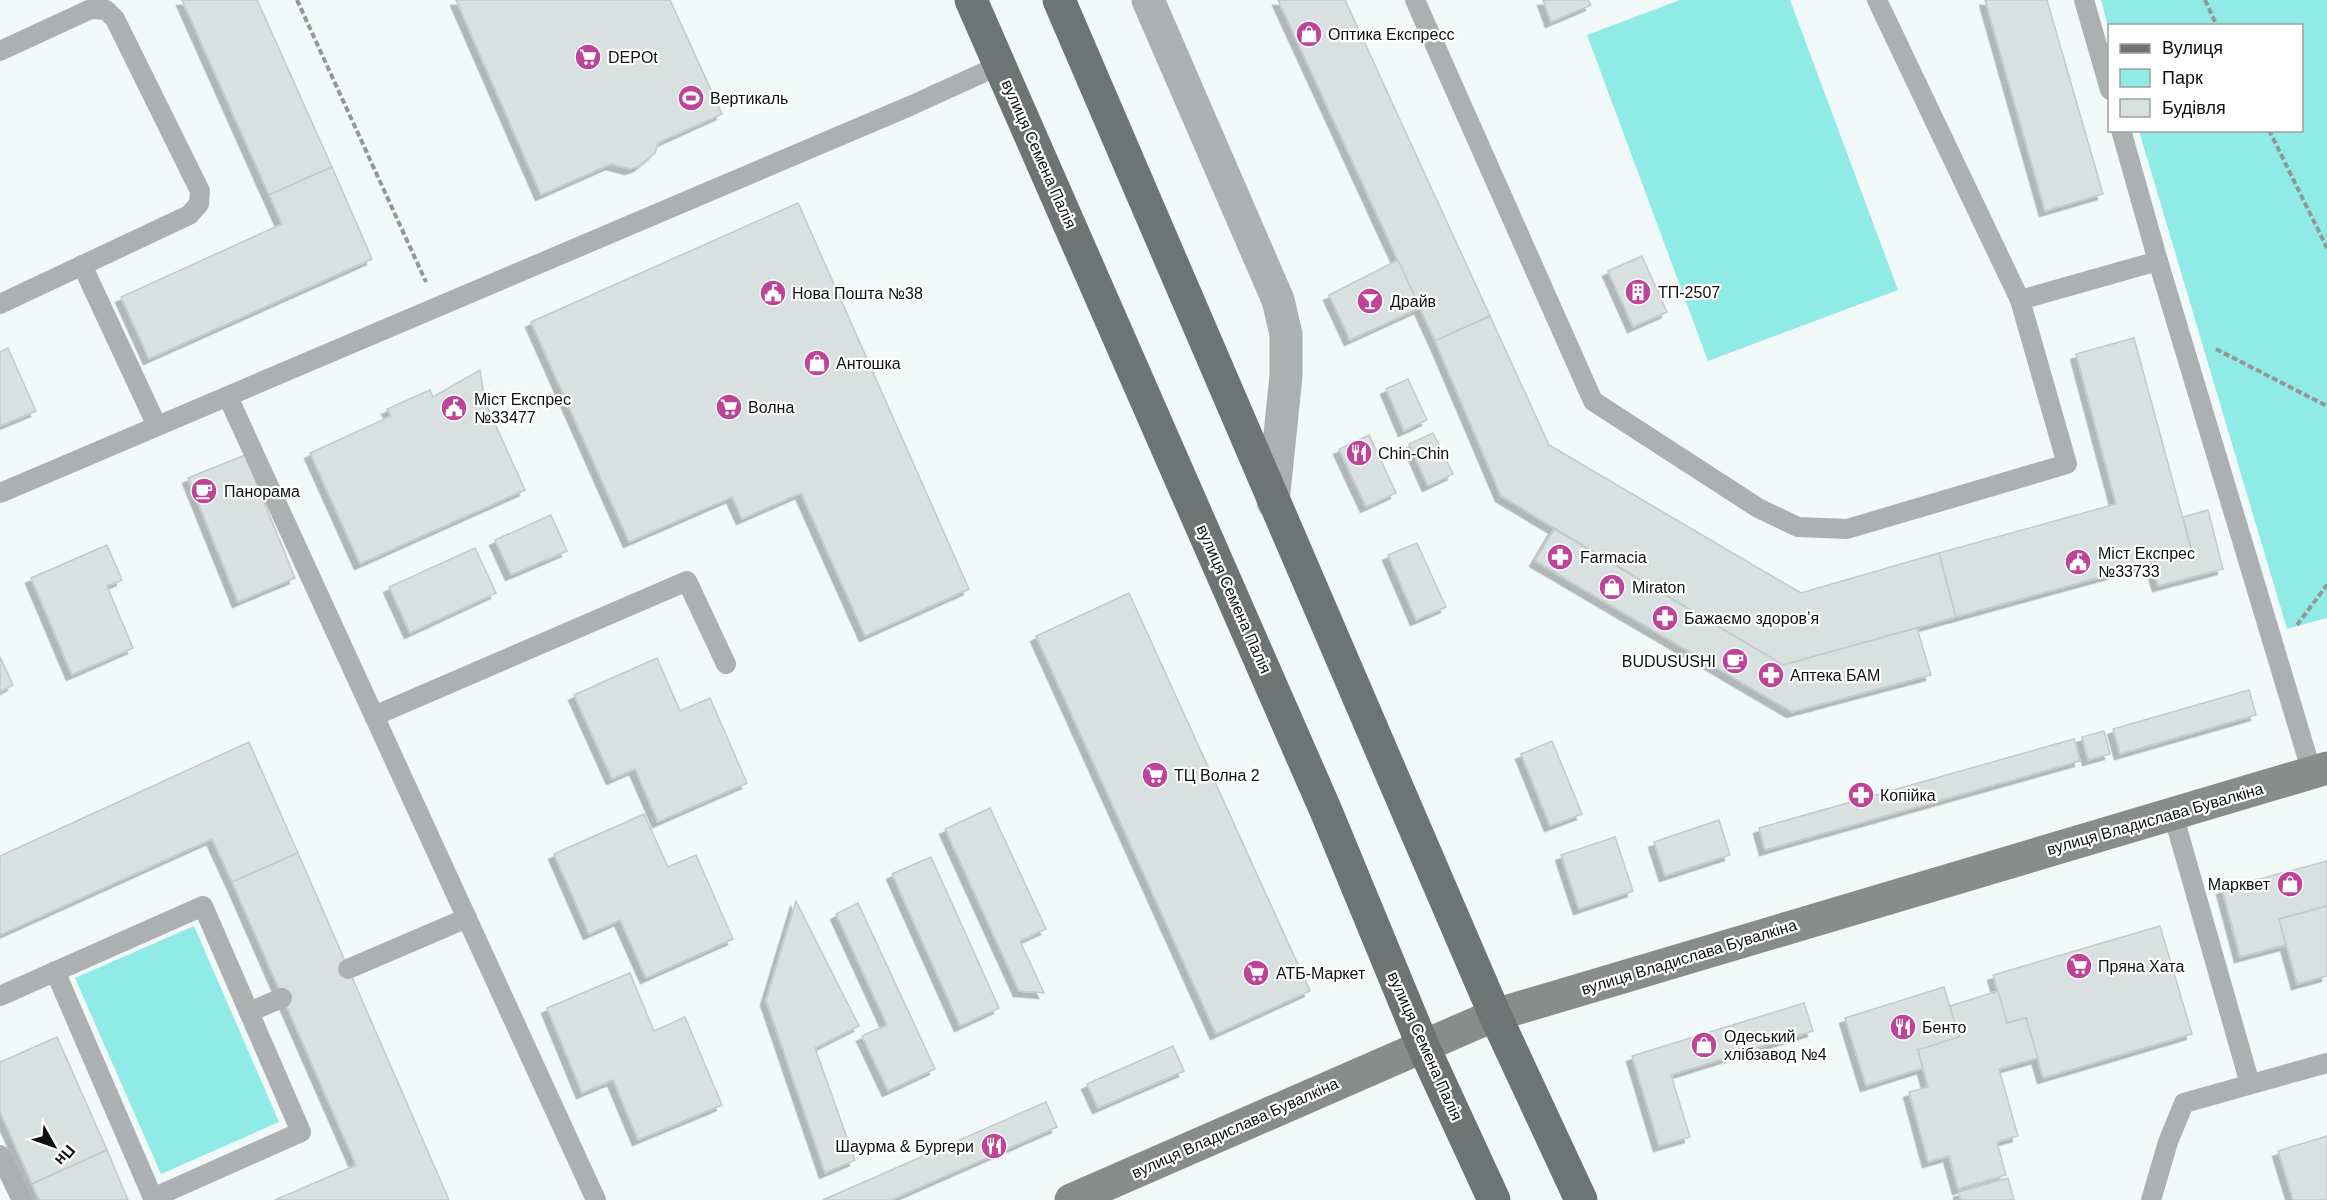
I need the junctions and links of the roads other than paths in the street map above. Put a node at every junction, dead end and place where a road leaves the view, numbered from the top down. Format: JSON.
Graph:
{"nodes":[{"id":1,"x":971,"y":0,"type":"edge"},
{"id":2,"x":1059,"y":0,"type":"edge"},
{"id":3,"x":1148,"y":0,"type":"edge"},
{"id":4,"x":1414,"y":0,"type":"edge"},
{"id":5,"x":1877,"y":0,"type":"edge"},
{"id":6,"x":2084,"y":0,"type":"edge"},
{"id":7,"x":0,"y":51,"type":"edge"},
{"id":8,"x":1000,"y":65,"type":"junction"},
{"id":9,"x":2108,"y":86,"type":"edge"},
{"id":10,"x":2122,"y":132,"type":"edge"},
{"id":11,"x":2158,"y":261,"type":"junction"},
{"id":12,"x":82,"y":265,"type":"junction"},
{"id":13,"x":2020,"y":300,"type":"junction"},
{"id":14,"x":0,"y":304,"type":"edge"},
{"id":15,"x":228,"y":397,"type":"junction"},
{"id":16,"x":158,"y":426,"type":"junction"},
{"id":17,"x":0,"y":493,"type":"edge"},
{"id":18,"x":1273,"y":502,"type":"junction"},
{"id":19,"x":726,"y":664,"type":"dead end"},
{"id":20,"x":374,"y":716,"type":"junction"},
{"id":21,"x":2320,"y":770,"type":"edge"},
{"id":22,"x":2173,"y":814,"type":"junction"},
{"id":23,"x":467,"y":918,"type":"junction"},
{"id":24,"x":348,"y":969,"type":"dead end"},
{"id":25,"x":55,"y":971,"type":"junction"},
{"id":26,"x":0,"y":996,"type":"edge"},
{"id":27,"x":282,"y":998,"type":"dead end"},
{"id":28,"x":249,"y":1012,"type":"junction"},
{"id":29,"x":1495,"y":1015,"type":"junction"},
{"id":30,"x":1423,"y":1046,"type":"junction"},
{"id":31,"x":2327,"y":1063,"type":"edge"},
{"id":32,"x":2250,"y":1084,"type":"junction"},
{"id":33,"x":0,"y":1155,"type":"edge"},
{"id":34,"x":22,"y":1200,"type":"edge"},
{"id":35,"x":596,"y":1200,"type":"edge"},
{"id":36,"x":1071,"y":1200,"type":"edge"},
{"id":37,"x":1494,"y":1200,"type":"edge"},
{"id":38,"x":1581,"y":1200,"type":"edge"},
{"id":39,"x":2151,"y":1200,"type":"edge"}],
"edges":[{"from":1,"to":8,"type":"main road","name":"вулиця Семена Палія"},
{"from":2,"to":18,"type":"main road"},
{"from":3,"to":18,"type":"street"},
{"from":4,"to":13,"type":"lane"},
{"from":5,"to":13,"type":"lane"},
{"from":6,"to":9,"type":"lane"},
{"from":7,"to":12,"type":"lane"},
{"from":8,"to":15,"type":"lane"},
{"from":8,"to":30,"type":"main road","name":"вулиця Семена Палія"},
{"from":10,"to":11,"type":"lane"},
{"from":11,"to":13,"type":"lane"},
{"from":11,"to":21,"type":"lane"},
{"from":12,"to":14,"type":"lane"},
{"from":12,"to":16,"type":"lane"},
{"from":15,"to":16,"type":"lane"},
{"from":15,"to":20,"type":"lane"},
{"from":16,"to":17,"type":"lane"},
{"from":18,"to":29,"type":"main road"},
{"from":19,"to":20,"type":"lane"},
{"from":20,"to":23,"type":"lane"},
{"from":21,"to":22,"type":"street","name":"вулиця Владислава Бувалкіна"},
{"from":22,"to":29,"type":"street","name":"вулиця Владислава Бувалкіна"},
{"from":22,"to":32,"type":"lane"},
{"from":23,"to":24,"type":"lane"},
{"from":23,"to":35,"type":"lane"},
{"from":25,"to":26,"type":"lane"},
{"from":25,"to":28,"type":"lane"},
{"from":25,"to":28,"type":"lane"},
{"from":27,"to":28,"type":"lane"},
{"from":29,"to":30,"type":"street","name":"вулиця Владислава Бувалкіна"},
{"from":29,"to":38,"type":"main road"},
{"from":30,"to":36,"type":"street","name":"вулиця Владислава Бувалкіна"},
{"from":30,"to":37,"type":"main road","name":"вулиця Семена Палія"},
{"from":31,"to":32,"type":"lane"},
{"from":32,"to":39,"type":"lane"},
{"from":33,"to":34,"type":"lane"}]}
